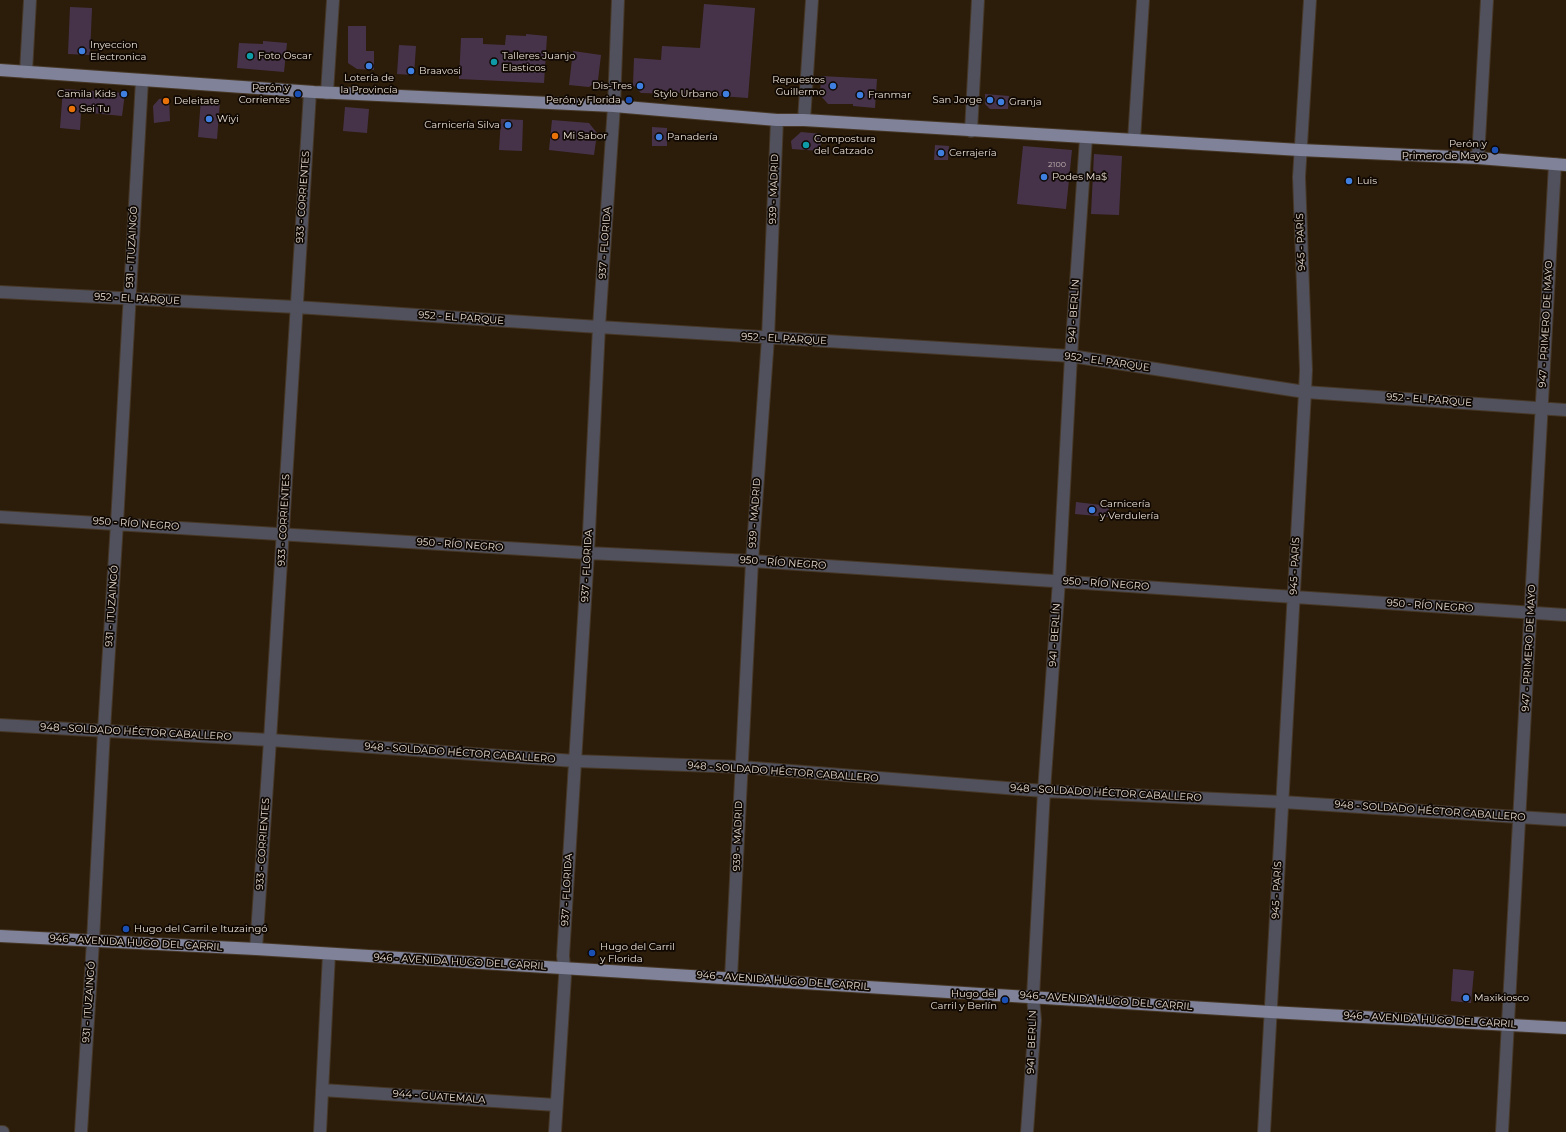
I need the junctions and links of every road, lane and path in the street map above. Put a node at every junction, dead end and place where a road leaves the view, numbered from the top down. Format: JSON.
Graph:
{"nodes":[{"id":1,"x":30,"y":0,"type":"edge"},
{"id":2,"x":333,"y":0,"type":"edge"},
{"id":3,"x":618,"y":0,"type":"edge"},
{"id":4,"x":812,"y":0,"type":"edge"},
{"id":5,"x":978,"y":0,"type":"edge"},
{"id":6,"x":1143,"y":0,"type":"edge"},
{"id":7,"x":1310,"y":0,"type":"edge"},
{"id":8,"x":1487,"y":0,"type":"edge"},
{"id":9,"x":0,"y":70,"type":"edge"},
{"id":10,"x":26,"y":72,"type":"junction"},
{"id":11,"x":142,"y":80,"type":"junction"},
{"id":12,"x":310,"y":92,"type":"junction"},
{"id":13,"x":327,"y":93,"type":"junction"},
{"id":14,"x":614,"y":106,"type":"junction"},
{"id":15,"x":777,"y":120,"type":"junction"},
{"id":16,"x":804,"y":120,"type":"junction"},
{"id":17,"x":971,"y":131,"type":"junction"},
{"id":18,"x":1086,"y":138,"type":"junction"},
{"id":19,"x":1134,"y":140,"type":"junction"},
{"id":20,"x":1300,"y":150,"type":"junction"},
{"id":21,"x":1478,"y":158,"type":"junction"},
{"id":22,"x":1560,"y":164,"type":"edge"},
{"id":23,"x":0,"y":292,"type":"edge"},
{"id":24,"x":129,"y":299,"type":"junction"},
{"id":25,"x":296,"y":307,"type":"junction"},
{"id":26,"x":599,"y":327,"type":"junction"},
{"id":27,"x":768,"y":338,"type":"junction"},
{"id":28,"x":1071,"y":356,"type":"junction"},
{"id":29,"x":1305,"y":392,"type":"junction"},
{"id":30,"x":1542,"y":408,"type":"junction"},
{"id":31,"x":1566,"y":410,"type":"edge"},
{"id":32,"x":0,"y":516,"type":"edge"},
{"id":33,"x":117,"y":523,"type":"junction"},
{"id":34,"x":283,"y":534,"type":"junction"},
{"id":35,"x":588,"y":553,"type":"junction"},
{"id":36,"x":752,"y":561,"type":"junction"},
{"id":37,"x":1059,"y":580,"type":"junction"},
{"id":38,"x":1293,"y":596,"type":"junction"},
{"id":39,"x":1530,"y":613,"type":"junction"},
{"id":40,"x":1566,"y":615,"type":"edge"},
{"id":41,"x":0,"y":725,"type":"edge"},
{"id":42,"x":104,"y":730,"type":"junction"},
{"id":43,"x":270,"y":740,"type":"junction"},
{"id":44,"x":575,"y":761,"type":"junction"},
{"id":45,"x":740,"y":767,"type":"junction"},
{"id":46,"x":1044,"y":791,"type":"junction"},
{"id":47,"x":1282,"y":802,"type":"junction"},
{"id":48,"x":1520,"y":817,"type":"junction"},
{"id":49,"x":1566,"y":820,"type":"edge"},
{"id":50,"x":0,"y":936,"type":"edge"},
{"id":51,"x":93,"y":941,"type":"junction"},
{"id":52,"x":256,"y":949,"type":"junction"},
{"id":53,"x":329,"y":954,"type":"junction"},
{"id":54,"x":564,"y":968,"type":"junction"},
{"id":55,"x":731,"y":978,"type":"junction"},
{"id":56,"x":1033,"y":997,"type":"junction"},
{"id":57,"x":1270,"y":1012,"type":"junction"},
{"id":58,"x":1508,"y":1024,"type":"junction"},
{"id":59,"x":1566,"y":1028,"type":"edge"},
{"id":60,"x":322,"y":1090,"type":"junction"},
{"id":61,"x":556,"y":1104,"type":"junction"},
{"id":62,"x":0,"y":1132,"type":"edge"},
{"id":63,"x":4,"y":1132,"type":"edge"},
{"id":64,"x":81,"y":1132,"type":"edge"},
{"id":65,"x":320,"y":1132,"type":"edge"},
{"id":66,"x":555,"y":1132,"type":"edge"},
{"id":67,"x":1027,"y":1132,"type":"edge"},
{"id":68,"x":1264,"y":1132,"type":"edge"},
{"id":69,"x":1502,"y":1132,"type":"edge"}],
"edges":[{"from":1,"to":10,"type":"street"},
{"from":2,"to":13,"type":"street"},
{"from":3,"to":14,"type":"street","name":"937 - FLORIDA"},
{"from":4,"to":16,"type":"street"},
{"from":5,"to":17,"type":"street"},
{"from":6,"to":19,"type":"street"},
{"from":7,"to":20,"type":"street","name":"945 - PARÍS"},
{"from":8,"to":21,"type":"street"},
{"from":9,"to":10,"type":"main road"},
{"from":10,"to":11,"type":"main road"},
{"from":11,"to":12,"type":"main road"},
{"from":11,"to":24,"type":"street","name":"931 - ITUZAINGÓ"},
{"from":12,"to":13,"type":"main road"},
{"from":12,"to":25,"type":"street","name":"933 - CORRIENTES"},
{"from":13,"to":14,"type":"main road"},
{"from":14,"to":15,"type":"main road"},
{"from":14,"to":26,"type":"street","name":"937 - FLORIDA"},
{"from":15,"to":16,"type":"main road"},
{"from":15,"to":27,"type":"street","name":"939 - MADRID"},
{"from":16,"to":17,"type":"main road"},
{"from":17,"to":18,"type":"main road"},
{"from":18,"to":19,"type":"main road"},
{"from":18,"to":28,"type":"street","name":"941 - BERLÍN"},
{"from":19,"to":20,"type":"main road"},
{"from":20,"to":21,"type":"main road"},
{"from":20,"to":29,"type":"street","name":"945 - PARÍS"},
{"from":21,"to":22,"type":"main road"},
{"from":22,"to":30,"type":"street","name":"947 - PRIMERO DE MAYO"},
{"from":23,"to":24,"type":"street","name":"952 - EL PARQUE"},
{"from":24,"to":25,"type":"street","name":"952 - EL PARQUE"},
{"from":24,"to":33,"type":"street","name":"931 - ITUZAINGÓ"},
{"from":25,"to":26,"type":"street","name":"952 - EL PARQUE"},
{"from":25,"to":34,"type":"street","name":"933 - CORRIENTES"},
{"from":26,"to":27,"type":"street","name":"952 - EL PARQUE"},
{"from":26,"to":35,"type":"street","name":"937 - FLORIDA"},
{"from":27,"to":28,"type":"street","name":"952 - EL PARQUE"},
{"from":27,"to":36,"type":"street","name":"939 - MADRID"},
{"from":28,"to":29,"type":"street","name":"952 - EL PARQUE"},
{"from":28,"to":37,"type":"street","name":"941 - BERLÍN"},
{"from":29,"to":30,"type":"street","name":"952 - EL PARQUE"},
{"from":29,"to":38,"type":"street","name":"945 - PARÍS"},
{"from":30,"to":31,"type":"street","name":"952 - EL PARQUE"},
{"from":30,"to":39,"type":"street","name":"947 - PRIMERO DE MAYO"},
{"from":32,"to":33,"type":"street","name":"950 - RÍO NEGRO"},
{"from":33,"to":34,"type":"street","name":"950 - RÍO NEGRO"},
{"from":33,"to":42,"type":"street","name":"931 - ITUZAINGÓ"},
{"from":34,"to":35,"type":"street","name":"950 - RÍO NEGRO"},
{"from":34,"to":43,"type":"street","name":"933 - CORRIENTES"},
{"from":35,"to":36,"type":"street","name":"950 - RÍO NEGRO"},
{"from":35,"to":44,"type":"street","name":"937 - FLORIDA"},
{"from":36,"to":37,"type":"street","name":"950 - RÍO NEGRO"},
{"from":36,"to":45,"type":"street","name":"939 - MADRID"},
{"from":37,"to":38,"type":"street","name":"950 - RÍO NEGRO"},
{"from":37,"to":46,"type":"street","name":"941 - BERLÍN"},
{"from":38,"to":39,"type":"street","name":"950 - RÍO NEGRO"},
{"from":38,"to":47,"type":"street","name":"945 - PARÍS"},
{"from":39,"to":40,"type":"street","name":"950 - RÍO NEGRO"},
{"from":39,"to":48,"type":"street","name":"947 - PRIMERO DE MAYO"},
{"from":41,"to":42,"type":"street","name":"948 - SOLDADO HÉCTOR CABALLERO"},
{"from":42,"to":43,"type":"street","name":"948 - SOLDADO HÉCTOR CABALLERO"},
{"from":42,"to":51,"type":"street","name":"931 - ITUZAINGÓ"},
{"from":43,"to":44,"type":"street","name":"948 - SOLDADO HÉCTOR CABALLERO"},
{"from":43,"to":52,"type":"street","name":"933 - CORRIENTES"},
{"from":44,"to":45,"type":"street","name":"948 - SOLDADO HÉCTOR CABALLERO"},
{"from":44,"to":54,"type":"street","name":"937 - FLORIDA"},
{"from":45,"to":46,"type":"street","name":"948 - SOLDADO HÉCTOR CABALLERO"},
{"from":45,"to":55,"type":"street","name":"939 - MADRID"},
{"from":46,"to":47,"type":"street","name":"948 - SOLDADO HÉCTOR CABALLERO"},
{"from":46,"to":56,"type":"street","name":"941 - BERLÍN"},
{"from":47,"to":48,"type":"street","name":"948 - SOLDADO HÉCTOR CABALLERO"},
{"from":47,"to":57,"type":"street","name":"945 - PARÍS"},
{"from":48,"to":49,"type":"street","name":"948 - SOLDADO HÉCTOR CABALLERO"},
{"from":48,"to":58,"type":"street","name":"947 - PRIMERO DE MAYO"},
{"from":50,"to":51,"type":"main road","name":"946 - AVENIDA HUGO DEL CARRIL"},
{"from":51,"to":52,"type":"main road","name":"946 - AVENIDA HUGO DEL CARRIL"},
{"from":51,"to":64,"type":"street","name":"931 - ITUZAINGÓ"},
{"from":52,"to":53,"type":"main road","name":"946 - AVENIDA HUGO DEL CARRIL"},
{"from":53,"to":54,"type":"main road","name":"946 - AVENIDA HUGO DEL CARRIL"},
{"from":53,"to":60,"type":"street"},
{"from":54,"to":55,"type":"main road","name":"946 - AVENIDA HUGO DEL CARRIL"},
{"from":54,"to":61,"type":"street","name":"937 - FLORIDA"},
{"from":55,"to":56,"type":"main road","name":"946 - AVENIDA HUGO DEL CARRIL"},
{"from":56,"to":57,"type":"main road","name":"946 - AVENIDA HUGO DEL CARRIL"},
{"from":56,"to":67,"type":"street","name":"941 - BERLÍN"},
{"from":57,"to":58,"type":"main road","name":"946 - AVENIDA HUGO DEL CARRIL"},
{"from":57,"to":68,"type":"street","name":"945 - PARÍS"},
{"from":58,"to":59,"type":"main road","name":"946 - AVENIDA HUGO DEL CARRIL"},
{"from":58,"to":69,"type":"street","name":"947 - PRIMERO DE MAYO"},
{"from":60,"to":61,"type":"street","name":"944 - GUATEMALA"},
{"from":60,"to":65,"type":"street"},
{"from":61,"to":66,"type":"street","name":"937 - FLORIDA"},
{"from":62,"to":63,"type":"street"}]}
